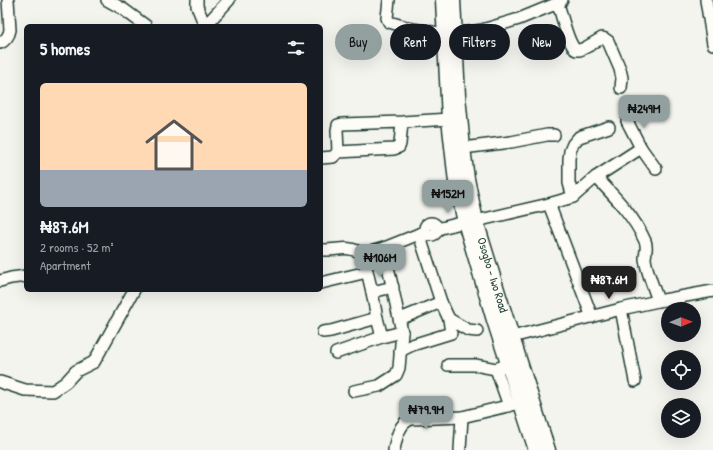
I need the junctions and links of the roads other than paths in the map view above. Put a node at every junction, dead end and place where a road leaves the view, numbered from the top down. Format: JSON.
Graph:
{"nodes":[{"id":1,"x":8,"y":0,"type":"edge"},
{"id":2,"x":107,"y":0,"type":"edge"},
{"id":3,"x":197,"y":0,"type":"edge"},
{"id":4,"x":229,"y":0,"type":"edge"},
{"id":5,"x":389,"y":0,"type":"edge"},
{"id":6,"x":443,"y":0,"type":"edge"},
{"id":7,"x":453,"y":0,"type":"edge"},
{"id":8,"x":706,"y":0,"type":"edge"},
{"id":9,"x":560,"y":1,"type":"edge"},
{"id":10,"x":711,"y":19,"type":"edge"},
{"id":11,"x":143,"y":24,"type":"edge"},
{"id":12,"x":207,"y":24,"type":"edge"},
{"id":13,"x":209,"y":24,"type":"edge"},
{"id":14,"x":451,"y":24,"type":"edge"},
{"id":15,"x":502,"y":24,"type":"edge"},
{"id":16,"x":449,"y":29,"type":"edge"},
{"id":17,"x":449,"y":34,"type":"edge"},
{"id":18,"x":0,"y":43,"type":"edge"},
{"id":19,"x":713,"y":44,"type":"edge"},
{"id":20,"x":452,"y":60,"type":"edge"},
{"id":21,"x":452,"y":67,"type":"junction"},
{"id":22,"x":621,"y":88,"type":"dead end"},
{"id":23,"x":450,"y":119,"type":"junction"},
{"id":24,"x":627,"y":121,"type":"dead end"},
{"id":25,"x":402,"y":122,"type":"junction"},
{"id":26,"x":609,"y":127,"type":"dead end"},
{"id":27,"x":554,"y":135,"type":"dead end"},
{"id":28,"x":462,"y":148,"type":"junction"},
{"id":29,"x":641,"y":148,"type":"junction"},
{"id":30,"x":338,"y":152,"type":"junction"},
{"id":31,"x":323,"y":158,"type":"edge"},
{"id":32,"x":656,"y":169,"type":"dead end"},
{"id":33,"x":596,"y":177,"type":"junction"},
{"id":34,"x":573,"y":197,"type":"junction"},
{"id":35,"x":549,"y":204,"type":"junction"},
{"id":36,"x":471,"y":221,"type":"junction"},
{"id":37,"x":422,"y":233,"type":"junction"},
{"id":38,"x":384,"y":248,"type":"junction"},
{"id":39,"x":323,"y":250,"type":"edge"},
{"id":40,"x":363,"y":254,"type":"junction"},
{"id":41,"x":367,"y":272,"type":"junction"},
{"id":42,"x":24,"y":276,"type":"edge"},
{"id":43,"x":0,"y":281,"type":"edge"},
{"id":44,"x":323,"y":283,"type":"edge"},
{"id":45,"x":392,"y":287,"type":"junction"},
{"id":46,"x":713,"y":291,"type":"edge"},
{"id":47,"x":133,"y":292,"type":"edge"},
{"id":48,"x":372,"y":292,"type":"junction"},
{"id":49,"x":658,"y":301,"type":"junction"},
{"id":50,"x":441,"y":302,"type":"junction"},
{"id":51,"x":621,"y":309,"type":"junction"},
{"id":52,"x":592,"y":317,"type":"junction"},
{"id":53,"x":377,"y":318,"type":"junction"},
{"id":54,"x":400,"y":319,"type":"junction"},
{"id":55,"x":449,"y":319,"type":"junction"},
{"id":56,"x":477,"y":331,"type":"dead end"},
{"id":57,"x":323,"y":332,"type":"dead end"},
{"id":58,"x":402,"y":332,"type":"junction"},
{"id":59,"x":382,"y":338,"type":"junction"},
{"id":60,"x":507,"y":339,"type":"junction"},
{"id":61,"x":400,"y":351,"type":"junction"},
{"id":62,"x":336,"y":353,"type":"dead end"},
{"id":63,"x":448,"y":365,"type":"dead end"},
{"id":64,"x":503,"y":367,"type":"junction"},
{"id":65,"x":636,"y":381,"type":"dead end"},
{"id":66,"x":0,"y":382,"type":"edge"},
{"id":67,"x":354,"y":391,"type":"dead end"},
{"id":68,"x":515,"y":405,"type":"junction"},
{"id":69,"x":462,"y":417,"type":"junction"},
{"id":70,"x":394,"y":450,"type":"edge"},
{"id":71,"x":460,"y":450,"type":"edge"},
{"id":72,"x":536,"y":450,"type":"edge"},
{"id":73,"x":548,"y":450,"type":"edge"}],
"edges":[{"from":1,"to":18,"type":"street"},
{"from":2,"to":11,"type":"street"},
{"from":3,"to":12,"type":"street"},
{"from":4,"to":13,"type":"street"},
{"from":5,"to":17,"type":"street"},
{"from":6,"to":16,"type":"main road","name":"Osogbo - Iwo Road"},
{"from":7,"to":14,"type":"main road","name":"Osogbo - Iwo Road"},
{"from":8,"to":10,"type":"street"},
{"from":9,"to":15,"type":"street"},
{"from":9,"to":22,"type":"street"},
{"from":10,"to":19,"type":"street"},
{"from":20,"to":21,"type":"main road","name":"Osogbo - Iwo Road"},
{"from":21,"to":23,"type":"main road","name":"Osogbo - Iwo Road"},
{"from":21,"to":28,"type":"main road","name":"Osogbo - Iwo Road"},
{"from":23,"to":25,"type":"street"},
{"from":23,"to":36,"type":"main road","name":"Osogbo - Iwo Road"},
{"from":24,"to":29,"type":"street"},
{"from":25,"to":30,"type":"street"},
{"from":25,"to":30,"type":"street"},
{"from":26,"to":34,"type":"street"},
{"from":27,"to":28,"type":"street"},
{"from":28,"to":36,"type":"main road","name":"Osogbo - Iwo Road"},
{"from":29,"to":32,"type":"street"},
{"from":29,"to":33,"type":"street"},
{"from":30,"to":31,"type":"street"},
{"from":33,"to":34,"type":"street"},
{"from":33,"to":49,"type":"street"},
{"from":34,"to":35,"type":"street"},
{"from":35,"to":36,"type":"street"},
{"from":35,"to":52,"type":"street"},
{"from":36,"to":37,"type":"street"},
{"from":36,"to":60,"type":"main road","name":"Osogbo - Iwo Road"},
{"from":37,"to":38,"type":"street"},
{"from":37,"to":50,"type":"street"},
{"from":38,"to":40,"type":"street"},
{"from":38,"to":45,"type":"street"},
{"from":39,"to":40,"type":"street"},
{"from":40,"to":41,"type":"street"},
{"from":41,"to":44,"type":"street"},
{"from":41,"to":48,"type":"street"},
{"from":42,"to":43,"type":"street"},
{"from":45,"to":48,"type":"street"},
{"from":45,"to":54,"type":"street"},
{"from":46,"to":49,"type":"street"},
{"from":47,"to":66,"type":"street"},
{"from":48,"to":53,"type":"street"},
{"from":49,"to":51,"type":"street"},
{"from":50,"to":54,"type":"street"},
{"from":50,"to":55,"type":"street"},
{"from":51,"to":52,"type":"street"},
{"from":51,"to":65,"type":"street"},
{"from":52,"to":60,"type":"street"},
{"from":53,"to":57,"type":"street"},
{"from":53,"to":59,"type":"street"},
{"from":54,"to":58,"type":"street"},
{"from":55,"to":56,"type":"street"},
{"from":55,"to":61,"type":"street"},
{"from":58,"to":59,"type":"street"},
{"from":58,"to":61,"type":"street"},
{"from":59,"to":62,"type":"street"},
{"from":60,"to":64,"type":"main road","name":"Osogbo - Iwo Road"},
{"from":60,"to":73,"type":"main road","name":"Osogbo - Iwo Road"},
{"from":61,"to":67,"type":"street"},
{"from":63,"to":64,"type":"street"},
{"from":64,"to":68,"type":"main road","name":"Osogbo - Iwo Road"},
{"from":68,"to":69,"type":"street"},
{"from":68,"to":72,"type":"main road","name":"Osogbo - Iwo Road"},
{"from":69,"to":70,"type":"street"},
{"from":69,"to":71,"type":"street"}]}
